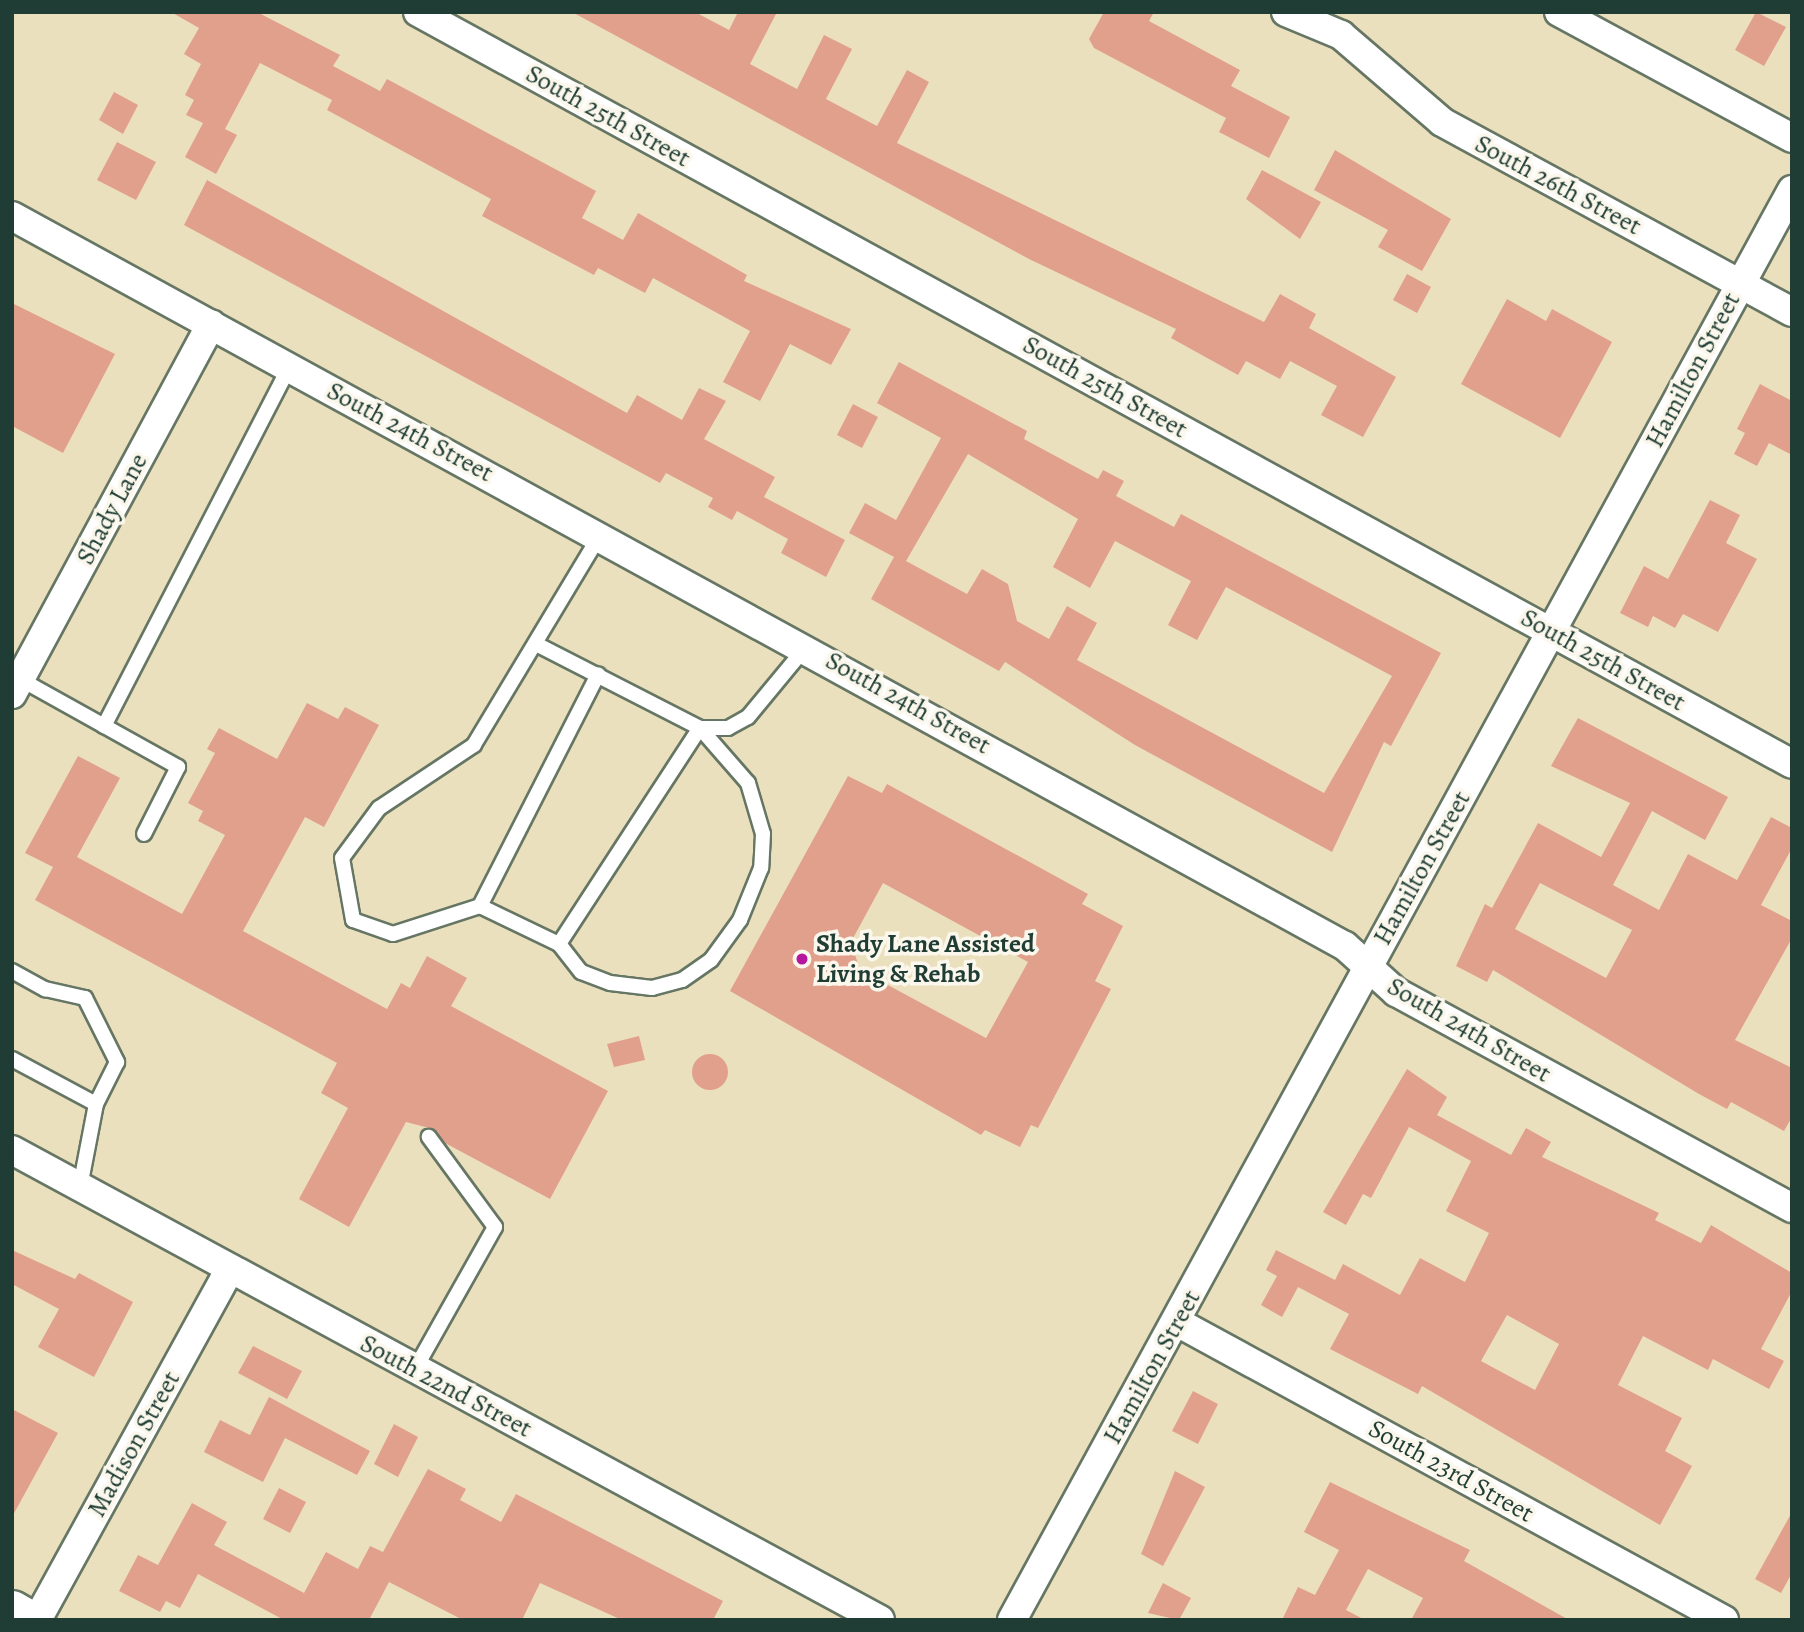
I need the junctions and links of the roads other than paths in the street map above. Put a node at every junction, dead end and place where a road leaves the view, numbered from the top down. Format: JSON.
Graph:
{"nodes":[{"id":1,"x":418,"y":12,"type":"edge"},
{"id":2,"x":1286,"y":12,"type":"edge"},
{"id":3,"x":1559,"y":12,"type":"edge"},
{"id":4,"x":1336,"y":23,"type":"edge"},
{"id":5,"x":1792,"y":138,"type":"edge"},
{"id":6,"x":1792,"y":190,"type":"edge"},
{"id":7,"x":12,"y":216,"type":"edge"},
{"id":8,"x":1740,"y":283,"type":"junction"},
{"id":9,"x":1792,"y":312,"type":"edge"},
{"id":10,"x":211,"y":324,"type":"junction"},
{"id":11,"x":289,"y":367,"type":"junction"},
{"id":12,"x":600,"y":535,"type":"junction"},
{"id":13,"x":1551,"y":632,"type":"junction"},
{"id":14,"x":538,"y":645,"type":"junction"},
{"id":15,"x":806,"y":647,"type":"junction"},
{"id":16,"x":598,"y":674,"type":"junction"},
{"id":17,"x":15,"y":682,"type":"edge"},
{"id":18,"x":104,"y":726,"type":"junction"},
{"id":19,"x":700,"y":729,"type":"junction"},
{"id":20,"x":1792,"y":764,"type":"edge"},
{"id":21,"x":144,"y":834,"type":"dead end"},
{"id":22,"x":480,"y":906,"type":"junction"},
{"id":23,"x":559,"y":944,"type":"junction"},
{"id":24,"x":1367,"y":968,"type":"junction"},
{"id":25,"x":12,"y":971,"type":"edge"},
{"id":26,"x":12,"y":1059,"type":"edge"},
{"id":27,"x":96,"y":1104,"type":"junction"},
{"id":28,"x":429,"y":1137,"type":"dead end"},
{"id":29,"x":12,"y":1150,"type":"edge"},
{"id":30,"x":80,"y":1187,"type":"junction"},
{"id":31,"x":1792,"y":1208,"type":"edge"},
{"id":32,"x":230,"y":1269,"type":"junction"},
{"id":33,"x":1177,"y":1322,"type":"junction"},
{"id":34,"x":415,"y":1369,"type":"junction"},
{"id":35,"x":12,"y":1608,"type":"edge"},
{"id":36,"x":35,"y":1620,"type":"edge"},
{"id":37,"x":880,"y":1620,"type":"edge"},
{"id":38,"x":1012,"y":1620,"type":"edge"},
{"id":39,"x":1724,"y":1620,"type":"edge"}],
"edges":[{"from":1,"to":13,"type":"street","name":"South 25th Street"},
{"from":2,"to":4,"type":"street","name":"South 26th Street"},
{"from":3,"to":5,"type":"street"},
{"from":4,"to":8,"type":"street","name":"South 26th Street"},
{"from":6,"to":8,"type":"street","name":"Hamilton Street"},
{"from":7,"to":10,"type":"street","name":"South 24th Street"},
{"from":8,"to":9,"type":"street","name":"South 26th Street"},
{"from":8,"to":13,"type":"street","name":"Hamilton Street"},
{"from":10,"to":11,"type":"street","name":"South 24th Street"},
{"from":10,"to":17,"type":"street","name":"Shady Lane"},
{"from":11,"to":12,"type":"street","name":"South 24th Street"},
{"from":11,"to":18,"type":"lane"},
{"from":12,"to":14,"type":"lane"},
{"from":12,"to":15,"type":"street","name":"South 24th Street"},
{"from":13,"to":20,"type":"street","name":"South 25th Street"},
{"from":13,"to":24,"type":"street","name":"Hamilton Street"},
{"from":14,"to":16,"type":"lane"},
{"from":14,"to":22,"type":"lane"},
{"from":15,"to":19,"type":"lane"},
{"from":15,"to":24,"type":"street","name":"South 24th Street"},
{"from":16,"to":19,"type":"lane"},
{"from":16,"to":22,"type":"lane"},
{"from":17,"to":18,"type":"lane"},
{"from":18,"to":21,"type":"lane"},
{"from":19,"to":23,"type":"lane"},
{"from":19,"to":23,"type":"lane"},
{"from":22,"to":23,"type":"lane"},
{"from":24,"to":31,"type":"street","name":"South 24th Street"},
{"from":24,"to":33,"type":"street","name":"Hamilton Street"},
{"from":25,"to":27,"type":"lane"},
{"from":26,"to":27,"type":"lane"},
{"from":27,"to":30,"type":"lane"},
{"from":28,"to":34,"type":"lane"},
{"from":29,"to":30,"type":"street","name":"South 22nd Street"},
{"from":30,"to":32,"type":"street","name":"South 22nd Street"},
{"from":32,"to":34,"type":"street","name":"South 22nd Street"},
{"from":32,"to":36,"type":"street","name":"Madison Street"},
{"from":33,"to":38,"type":"street","name":"Hamilton Street"},
{"from":33,"to":39,"type":"street","name":"South 23rd Street"},
{"from":34,"to":37,"type":"street","name":"South 22nd Street"},
{"from":35,"to":36,"type":"street"}]}
